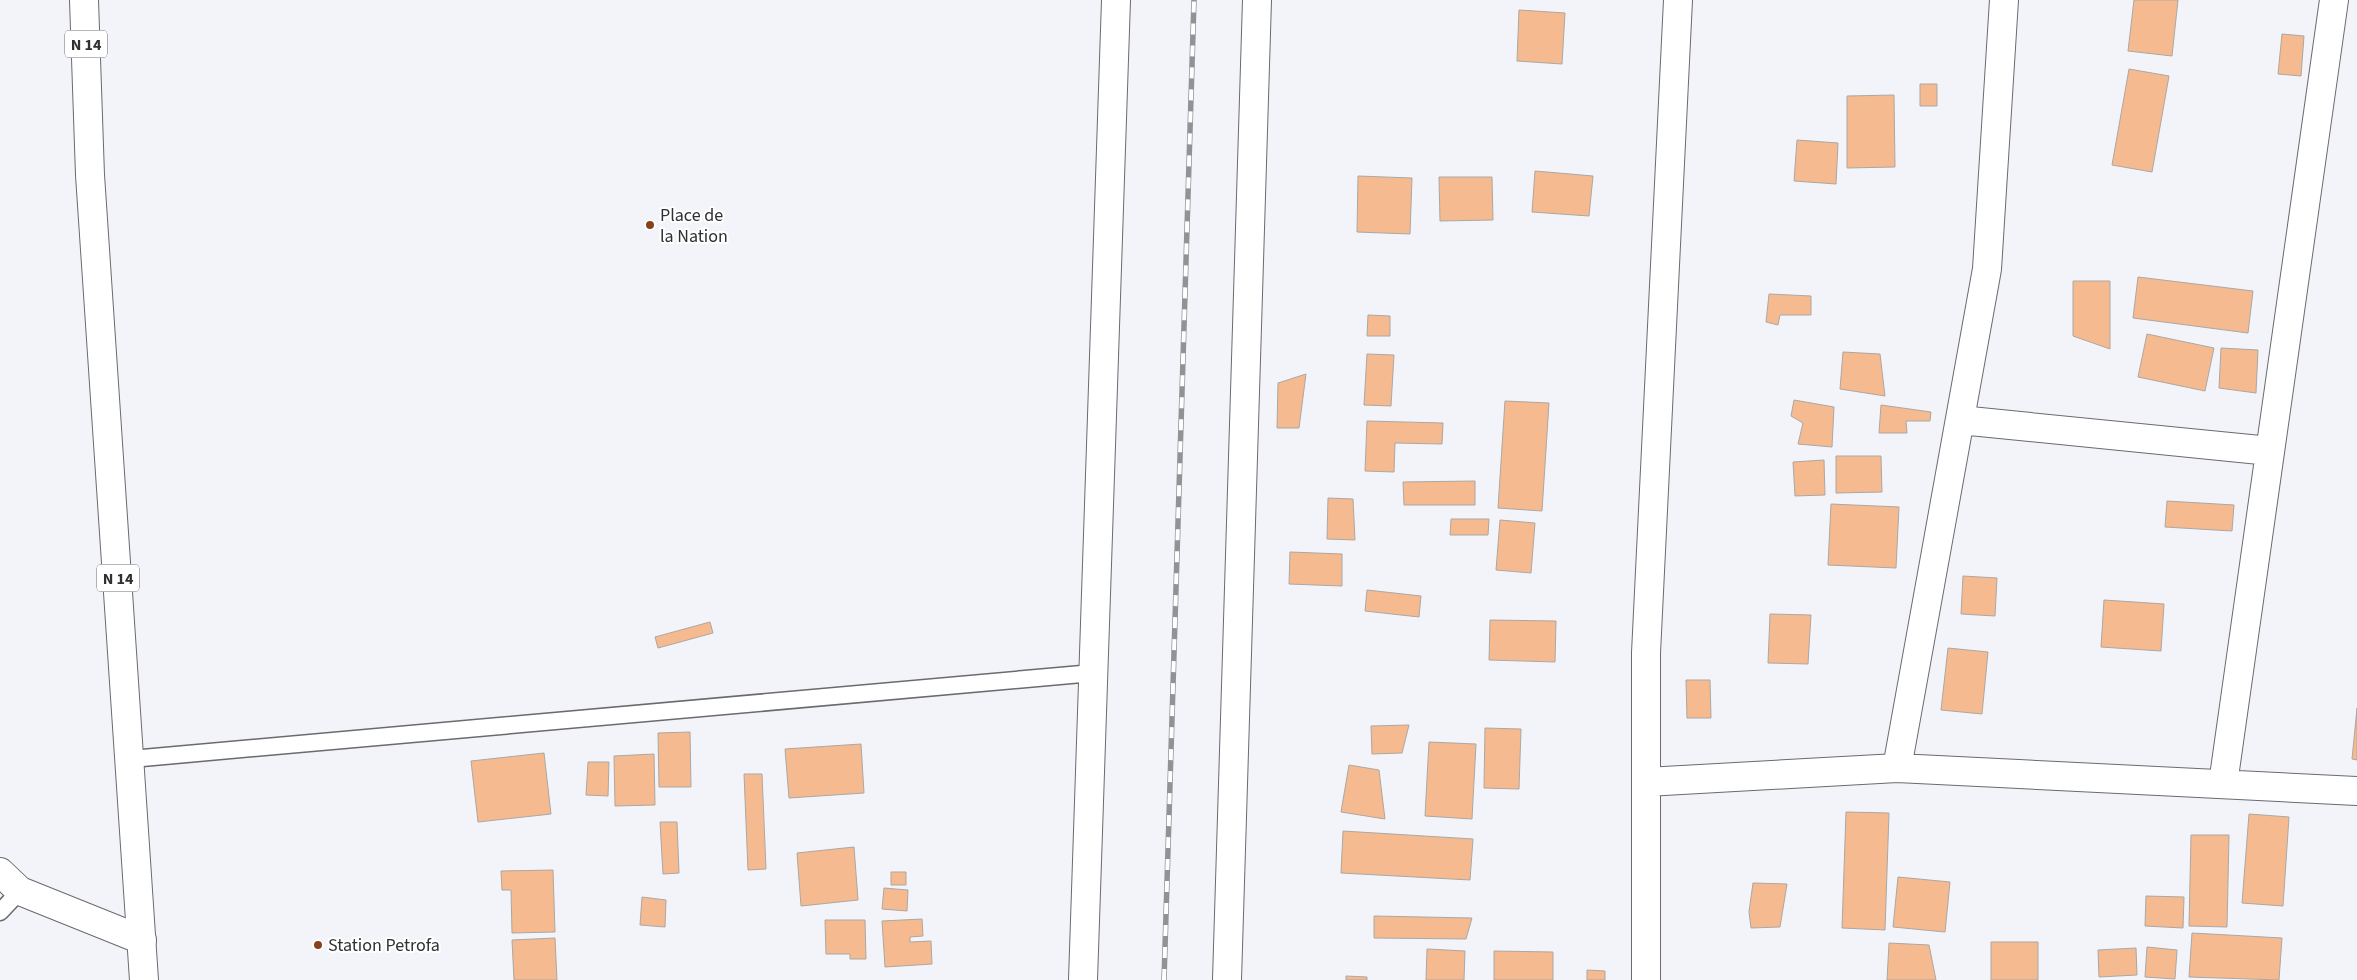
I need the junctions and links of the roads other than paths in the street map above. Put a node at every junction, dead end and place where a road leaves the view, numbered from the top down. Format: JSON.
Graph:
{"nodes":[{"id":1,"x":84,"y":0,"type":"edge"},
{"id":2,"x":1116,"y":0,"type":"edge"},
{"id":3,"x":1257,"y":0,"type":"edge"},
{"id":4,"x":1678,"y":0,"type":"edge"},
{"id":5,"x":2004,"y":0,"type":"edge"},
{"id":6,"x":2334,"y":0,"type":"edge"},
{"id":7,"x":1960,"y":420,"type":"junction"},
{"id":8,"x":2270,"y":451,"type":"junction"},
{"id":9,"x":1093,"y":673,"type":"junction"},
{"id":10,"x":131,"y":759,"type":"junction"},
{"id":11,"x":1897,"y":768,"type":"junction"},
{"id":12,"x":1646,"y":782,"type":"junction"},
{"id":13,"x":2223,"y":784,"type":"junction"},
{"id":14,"x":2357,"y":791,"type":"edge"},
{"id":15,"x":0,"y":872,"type":"edge"},
{"id":16,"x":20,"y":891,"type":"junction"},
{"id":17,"x":0,"y":912,"type":"edge"},
{"id":18,"x":142,"y":940,"type":"junction"},
{"id":19,"x":144,"y":980,"type":"edge"},
{"id":20,"x":1082,"y":980,"type":"edge"},
{"id":21,"x":1227,"y":980,"type":"edge"},
{"id":22,"x":1646,"y":980,"type":"edge"}],
"edges":[{"from":1,"to":10,"type":"street","number":"N 14"},
{"from":2,"to":9,"type":"street"},
{"from":3,"to":21,"type":"street"},
{"from":4,"to":12,"type":"street"},
{"from":5,"to":7,"type":"street"},
{"from":6,"to":8,"type":"street"},
{"from":7,"to":8,"type":"street"},
{"from":7,"to":11,"type":"street"},
{"from":8,"to":13,"type":"street"},
{"from":9,"to":10,"type":"lane"},
{"from":9,"to":20,"type":"street"},
{"from":10,"to":18,"type":"street","number":"N 14"},
{"from":11,"to":12,"type":"street"},
{"from":11,"to":13,"type":"street"},
{"from":12,"to":22,"type":"street"},
{"from":13,"to":14,"type":"street"},
{"from":15,"to":16,"type":"street"},
{"from":16,"to":17,"type":"lane"},
{"from":16,"to":18,"type":"street"},
{"from":18,"to":19,"type":"street","number":"N 14"}]}
